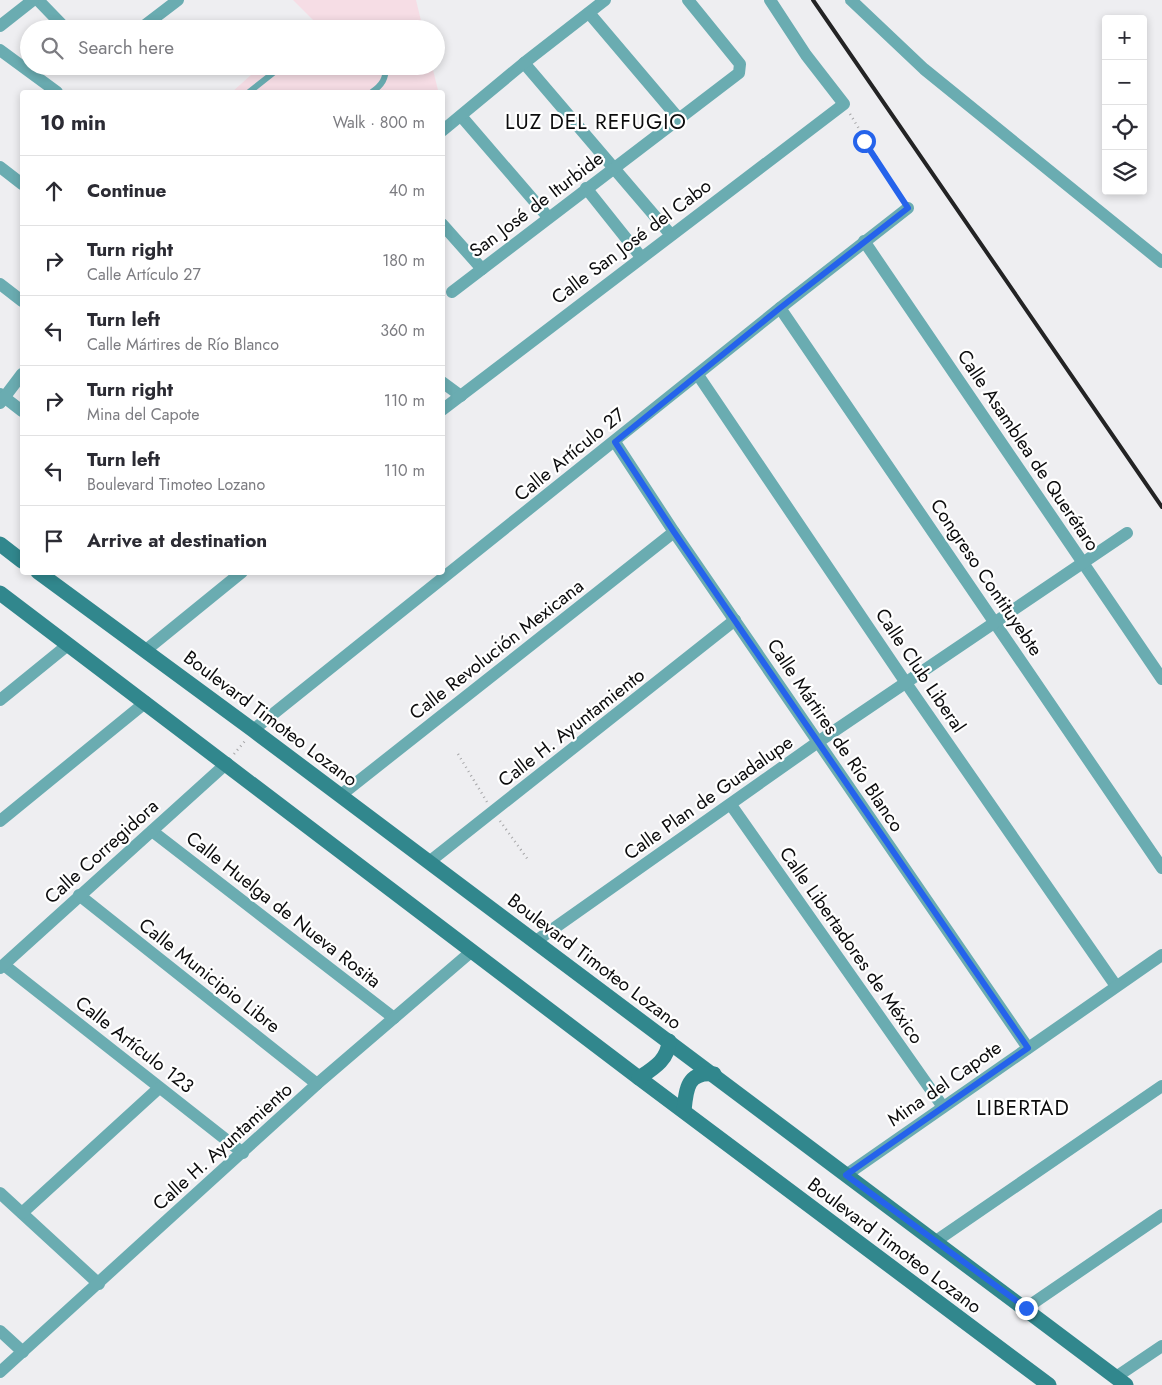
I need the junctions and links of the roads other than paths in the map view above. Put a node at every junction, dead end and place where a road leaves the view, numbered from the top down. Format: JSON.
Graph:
{"nodes":[{"id":1,"x":33,"y":0,"type":"edge"},
{"id":2,"x":38,"y":0,"type":"edge"},
{"id":3,"x":178,"y":0,"type":"edge"},
{"id":4,"x":605,"y":0,"type":"edge"},
{"id":5,"x":688,"y":0,"type":"edge"},
{"id":6,"x":770,"y":0,"type":"edge"},
{"id":7,"x":851,"y":0,"type":"edge"},
{"id":8,"x":589,"y":13,"type":"junction"},
{"id":9,"x":57,"y":20,"type":"edge"},
{"id":10,"x":152,"y":20,"type":"edge"},
{"id":11,"x":0,"y":26,"type":"edge"},
{"id":12,"x":0,"y":50,"type":"edge"},
{"id":13,"x":524,"y":63,"type":"junction"},
{"id":14,"x":20,"y":65,"type":"edge"},
{"id":15,"x":34,"y":75,"type":"edge"},
{"id":16,"x":271,"y":75,"type":"edge"},
{"id":17,"x":386,"y":75,"type":"edge"},
{"id":18,"x":54,"y":90,"type":"edge"},
{"id":19,"x":252,"y":90,"type":"edge"},
{"id":20,"x":375,"y":90,"type":"edge"},
{"id":21,"x":461,"y":116,"type":"junction"},
{"id":22,"x":679,"y":119,"type":"junction"},
{"id":23,"x":445,"y":129,"type":"edge"},
{"id":24,"x":0,"y":168,"type":"edge"},
{"id":25,"x":613,"y":168,"type":"junction"},
{"id":26,"x":20,"y":183,"type":"edge"},
{"id":27,"x":586,"y":188,"type":"junction"},
{"id":28,"x":908,"y":208,"type":"road end"},
{"id":29,"x":548,"y":217,"type":"junction"},
{"id":30,"x":445,"y":227,"type":"edge"},
{"id":31,"x":671,"y":235,"type":"junction"},
{"id":32,"x":864,"y":241,"type":"junction"},
{"id":33,"x":640,"y":257,"type":"junction"},
{"id":34,"x":1162,"y":262,"type":"edge"},
{"id":35,"x":482,"y":269,"type":"junction"},
{"id":36,"x":0,"y":284,"type":"edge"},
{"id":37,"x":452,"y":292,"type":"dead end"},
{"id":38,"x":20,"y":299,"type":"edge"},
{"id":39,"x":780,"y":308,"type":"junction"},
{"id":40,"x":698,"y":374,"type":"junction"},
{"id":41,"x":20,"y":376,"type":"edge"},
{"id":42,"x":445,"y":384,"type":"edge"},
{"id":43,"x":461,"y":396,"type":"junction"},
{"id":44,"x":1,"y":398,"type":"edge"},
{"id":45,"x":445,"y":408,"type":"edge"},
{"id":46,"x":20,"y":410,"type":"edge"},
{"id":47,"x":615,"y":442,"type":"junction"},
{"id":48,"x":674,"y":532,"type":"junction"},
{"id":49,"x":1127,"y":533,"type":"dead end"},
{"id":50,"x":0,"y":544,"type":"edge"},
{"id":51,"x":20,"y":559,"type":"edge"},
{"id":52,"x":1082,"y":562,"type":"junction"},
{"id":53,"x":42,"y":575,"type":"edge"},
{"id":54,"x":238,"y":575,"type":"edge"},
{"id":55,"x":0,"y":593,"type":"edge"},
{"id":56,"x":735,"y":620,"type":"junction"},
{"id":57,"x":995,"y":622,"type":"junction"},
{"id":58,"x":69,"y":644,"type":"junction"},
{"id":59,"x":146,"y":650,"type":"junction"},
{"id":60,"x":1162,"y":679,"type":"edge"},
{"id":61,"x":906,"y":683,"type":"junction"},
{"id":62,"x":0,"y":700,"type":"edge"},
{"id":63,"x":146,"y":702,"type":"junction"},
{"id":64,"x":254,"y":730,"type":"junction"},
{"id":65,"x":818,"y":742,"type":"junction"},
{"id":66,"x":227,"y":763,"type":"junction"},
{"id":67,"x":341,"y":795,"type":"junction"},
{"id":68,"x":731,"y":805,"type":"junction"},
{"id":69,"x":0,"y":821,"type":"edge"},
{"id":70,"x":152,"y":831,"type":"junction"},
{"id":71,"x":429,"y":862,"type":"junction"},
{"id":72,"x":1162,"y":868,"type":"edge"},
{"id":73,"x":79,"y":895,"type":"junction"},
{"id":74,"x":536,"y":941,"type":"junction"},
{"id":75,"x":472,"y":951,"type":"junction"},
{"id":76,"x":1162,"y":954,"type":"edge"},
{"id":77,"x":2,"y":966,"type":"edge"},
{"id":78,"x":1116,"y":986,"type":"junction"},
{"id":79,"x":394,"y":1018,"type":"junction"},
{"id":80,"x":669,"y":1041,"type":"junction"},
{"id":81,"x":1028,"y":1048,"type":"junction"},
{"id":82,"x":714,"y":1074,"type":"junction"},
{"id":83,"x":639,"y":1078,"type":"junction"},
{"id":84,"x":317,"y":1084,"type":"junction"},
{"id":85,"x":1162,"y":1086,"type":"edge"},
{"id":86,"x":159,"y":1088,"type":"junction"},
{"id":87,"x":943,"y":1107,"type":"junction"},
{"id":88,"x":684,"y":1111,"type":"junction"},
{"id":89,"x":243,"y":1153,"type":"junction"},
{"id":90,"x":846,"y":1175,"type":"junction"},
{"id":91,"x":0,"y":1193,"type":"edge"},
{"id":92,"x":22,"y":1213,"type":"junction"},
{"id":93,"x":1162,"y":1215,"type":"edge"},
{"id":94,"x":936,"y":1241,"type":"junction"},
{"id":95,"x":98,"y":1284,"type":"junction"},
{"id":96,"x":1026,"y":1308,"type":"junction"},
{"id":97,"x":0,"y":1331,"type":"edge"},
{"id":98,"x":1162,"y":1346,"type":"edge"},
{"id":99,"x":23,"y":1352,"type":"junction"},
{"id":100,"x":0,"y":1372,"type":"edge"},
{"id":101,"x":1121,"y":1381,"type":"edge"},
{"id":102,"x":1049,"y":1385,"type":"edge"}],
"edges":[{"from":1,"to":11,"type":"street"},
{"from":2,"to":9,"type":"street"},
{"from":3,"to":10,"type":"street"},
{"from":4,"to":8,"type":"street"},
{"from":5,"to":22,"type":"street","name":"San José de Iturbide"},
{"from":6,"to":31,"type":"street","name":"Calle San José del Cabo"},
{"from":7,"to":34,"type":"street"},
{"from":8,"to":13,"type":"street"},
{"from":8,"to":22,"type":"street"},
{"from":12,"to":14,"type":"street"},
{"from":13,"to":21,"type":"street"},
{"from":13,"to":25,"type":"street"},
{"from":15,"to":18,"type":"street"},
{"from":16,"to":19,"type":"lane"},
{"from":17,"to":20,"type":"lane"},
{"from":21,"to":23,"type":"street"},
{"from":21,"to":29,"type":"street"},
{"from":22,"to":25,"type":"street","name":"San José de Iturbide"},
{"from":24,"to":26,"type":"street"},
{"from":25,"to":27,"type":"street","name":"San José de Iturbide"},
{"from":25,"to":31,"type":"street"},
{"from":27,"to":29,"type":"street","name":"San José de Iturbide"},
{"from":27,"to":33,"type":"street"},
{"from":28,"to":32,"type":"street","name":"Calle Artículo 27"},
{"from":29,"to":35,"type":"street","name":"San José de Iturbide"},
{"from":30,"to":35,"type":"street"},
{"from":31,"to":33,"type":"street","name":"Calle San José del Cabo"},
{"from":32,"to":39,"type":"street","name":"Calle Artículo 27"},
{"from":32,"to":52,"type":"street","name":"Calle Asamblea de Querétaro"},
{"from":33,"to":43,"type":"street","name":"Calle San José del Cabo"},
{"from":35,"to":37,"type":"street","name":"San José de Iturbide"},
{"from":36,"to":38,"type":"street"},
{"from":39,"to":40,"type":"street","name":"Calle Artículo 27"},
{"from":39,"to":57,"type":"street","name":"Congreso Contituyebte"},
{"from":40,"to":47,"type":"street","name":"Calle Artículo 27"},
{"from":40,"to":61,"type":"street","name":"Calle Club Liberal"},
{"from":41,"to":44,"type":"street"},
{"from":42,"to":43,"type":"street"},
{"from":43,"to":45,"type":"street","name":"Calle San José del Cabo"},
{"from":44,"to":46,"type":"street"},
{"from":47,"to":48,"type":"street","name":"Calle Mártires de Río Blanco"},
{"from":47,"to":64,"type":"street","name":"Calle Artículo 27"},
{"from":48,"to":56,"type":"street","name":"Calle Mártires de Río Blanco"},
{"from":48,"to":67,"type":"street","name":"Calle Revolución Mexicana"},
{"from":49,"to":52,"type":"street","name":"Calle Plan de Guadalupe"},
{"from":50,"to":51,"type":"main road"},
{"from":52,"to":57,"type":"street","name":"Calle Plan de Guadalupe"},
{"from":52,"to":60,"type":"street","name":"Calle Asamblea de Querétaro"},
{"from":53,"to":59,"type":"main road","name":"Boulevard Timoteo Lozano"},
{"from":54,"to":59,"type":"street"},
{"from":55,"to":58,"type":"main road","name":"Boulevard Timoteo Lozano"},
{"from":56,"to":65,"type":"street","name":"Calle Mártires de Río Blanco"},
{"from":56,"to":71,"type":"street","name":"Calle H. Ayuntamiento"},
{"from":57,"to":61,"type":"street","name":"Calle Plan de Guadalupe"},
{"from":57,"to":72,"type":"street","name":"Congreso Contituyebte"},
{"from":58,"to":62,"type":"street"},
{"from":58,"to":63,"type":"main road","name":"Boulevard Timoteo Lozano"},
{"from":59,"to":64,"type":"main road","name":"Boulevard Timoteo Lozano"},
{"from":61,"to":65,"type":"street","name":"Calle Plan de Guadalupe"},
{"from":61,"to":78,"type":"street","name":"Calle Club Liberal"},
{"from":63,"to":66,"type":"main road","name":"Boulevard Timoteo Lozano"},
{"from":63,"to":69,"type":"street"},
{"from":64,"to":67,"type":"main road","name":"Boulevard Timoteo Lozano"},
{"from":65,"to":68,"type":"street","name":"Calle Plan de Guadalupe"},
{"from":65,"to":81,"type":"street","name":"Calle Mártires de Río Blanco"},
{"from":66,"to":70,"type":"street","name":"Calle Corregidora"},
{"from":66,"to":75,"type":"main road","name":"Boulevard Timoteo Lozano"},
{"from":67,"to":71,"type":"main road","name":"Boulevard Timoteo Lozano"},
{"from":68,"to":74,"type":"street","name":"Calle Plan de Guadalupe"},
{"from":68,"to":87,"type":"street","name":"Calle Libertadores de México"},
{"from":70,"to":73,"type":"street","name":"Calle Corregidora"},
{"from":70,"to":79,"type":"street","name":"Calle Huelga de Nueva Rosita"},
{"from":71,"to":74,"type":"main road","name":"Boulevard Timoteo Lozano"},
{"from":73,"to":77,"type":"street","name":"Calle Corregidora"},
{"from":73,"to":84,"type":"street","name":"Calle Municipio Libre"},
{"from":74,"to":80,"type":"main road","name":"Boulevard Timoteo Lozano"},
{"from":75,"to":79,"type":"street","name":"Calle H. Ayuntamiento"},
{"from":75,"to":83,"type":"main road","name":"Boulevard Timoteo Lozano"},
{"from":76,"to":78,"type":"street","name":"Mina del Capote"},
{"from":77,"to":86,"type":"street","name":"Calle Artículo 123"},
{"from":78,"to":81,"type":"street","name":"Mina del Capote"},
{"from":79,"to":84,"type":"street","name":"Calle H. Ayuntamiento"},
{"from":80,"to":82,"type":"main road","name":"Boulevard Timoteo Lozano"},
{"from":80,"to":83,"type":"main road"},
{"from":81,"to":87,"type":"street","name":"Mina del Capote"},
{"from":82,"to":88,"type":"main road"},
{"from":82,"to":90,"type":"main road","name":"Boulevard Timoteo Lozano"},
{"from":83,"to":88,"type":"main road","name":"Boulevard Timoteo Lozano"},
{"from":84,"to":89,"type":"street","name":"Calle H. Ayuntamiento"},
{"from":85,"to":94,"type":"street"},
{"from":86,"to":89,"type":"street","name":"Calle Artículo 123"},
{"from":86,"to":92,"type":"street"},
{"from":87,"to":90,"type":"street","name":"Mina del Capote"},
{"from":88,"to":102,"type":"main road","name":"Boulevard Timoteo Lozano"},
{"from":89,"to":95,"type":"street","name":"Calle H. Ayuntamiento"},
{"from":90,"to":94,"type":"main road","name":"Boulevard Timoteo Lozano"},
{"from":91,"to":92,"type":"street"},
{"from":92,"to":95,"type":"street"},
{"from":93,"to":96,"type":"street"},
{"from":94,"to":96,"type":"main road","name":"Boulevard Timoteo Lozano"},
{"from":95,"to":99,"type":"street","name":"Calle H. Ayuntamiento"},
{"from":96,"to":101,"type":"main road","name":"Boulevard Timoteo Lozano"},
{"from":97,"to":99,"type":"street"},
{"from":98,"to":101,"type":"street"},
{"from":99,"to":100,"type":"street","name":"Calle H. Ayuntamiento"}]}
